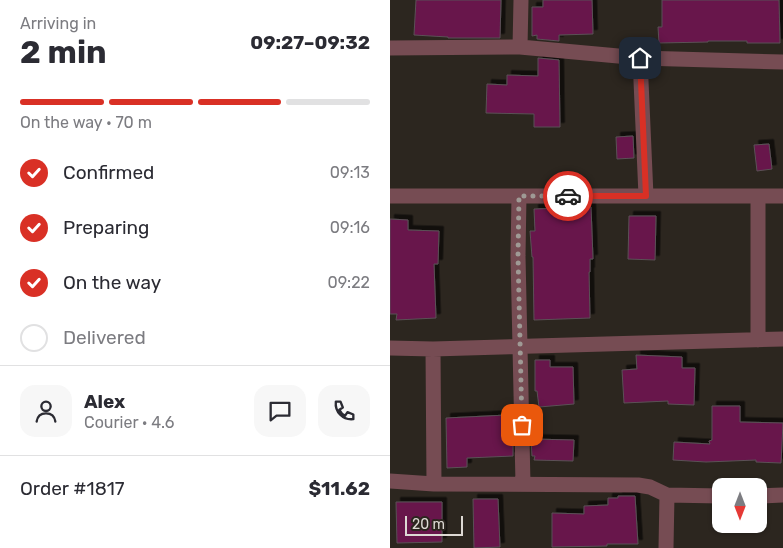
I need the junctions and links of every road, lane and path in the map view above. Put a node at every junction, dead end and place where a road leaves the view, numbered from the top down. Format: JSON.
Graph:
{"nodes":[{"id":1,"x":521,"y":0,"type":"edge"},
{"id":2,"x":520,"y":47,"type":"junction"},
{"id":3,"x":390,"y":48,"type":"edge"},
{"id":4,"x":640,"y":58,"type":"junction"},
{"id":5,"x":783,"y":62,"type":"edge"},
{"id":6,"x":390,"y":196,"type":"edge"},
{"id":7,"x":519,"y":196,"type":"junction"},
{"id":8,"x":646,"y":196,"type":"junction"},
{"id":9,"x":758,"y":196,"type":"junction"},
{"id":10,"x":783,"y":196,"type":"edge"},
{"id":11,"x":783,"y":339,"type":"edge"},
{"id":12,"x":758,"y":340,"type":"junction"},
{"id":13,"x":520,"y":346,"type":"junction"},
{"id":14,"x":390,"y":348,"type":"edge"},
{"id":15,"x":433,"y":349,"type":"junction"},
{"id":16,"x":390,"y":482,"type":"edge"},
{"id":17,"x":434,"y":484,"type":"junction"},
{"id":18,"x":523,"y":484,"type":"junction"},
{"id":19,"x":667,"y":495,"type":"junction"},
{"id":20,"x":783,"y":495,"type":"edge"},
{"id":21,"x":712,"y":496,"type":"edge"},
{"id":22,"x":768,"y":496,"type":"edge"},
{"id":23,"x":666,"y":548,"type":"edge"}],
"edges":[{"from":1,"to":2,"type":"street"},
{"from":2,"to":3,"type":"street"},
{"from":2,"to":4,"type":"street"},
{"from":4,"to":5,"type":"street"},
{"from":4,"to":8,"type":"street"},
{"from":6,"to":7,"type":"street"},
{"from":7,"to":8,"type":"street"},
{"from":7,"to":13,"type":"street"},
{"from":8,"to":9,"type":"street"},
{"from":9,"to":10,"type":"street"},
{"from":9,"to":12,"type":"street"},
{"from":11,"to":12,"type":"street"},
{"from":12,"to":13,"type":"street"},
{"from":13,"to":15,"type":"street"},
{"from":13,"to":18,"type":"street"},
{"from":14,"to":15,"type":"street"},
{"from":15,"to":17,"type":"street"},
{"from":16,"to":17,"type":"street"},
{"from":17,"to":18,"type":"street"},
{"from":18,"to":19,"type":"street"},
{"from":19,"to":21,"type":"street"},
{"from":19,"to":23,"type":"street"},
{"from":20,"to":22,"type":"street"}]}
